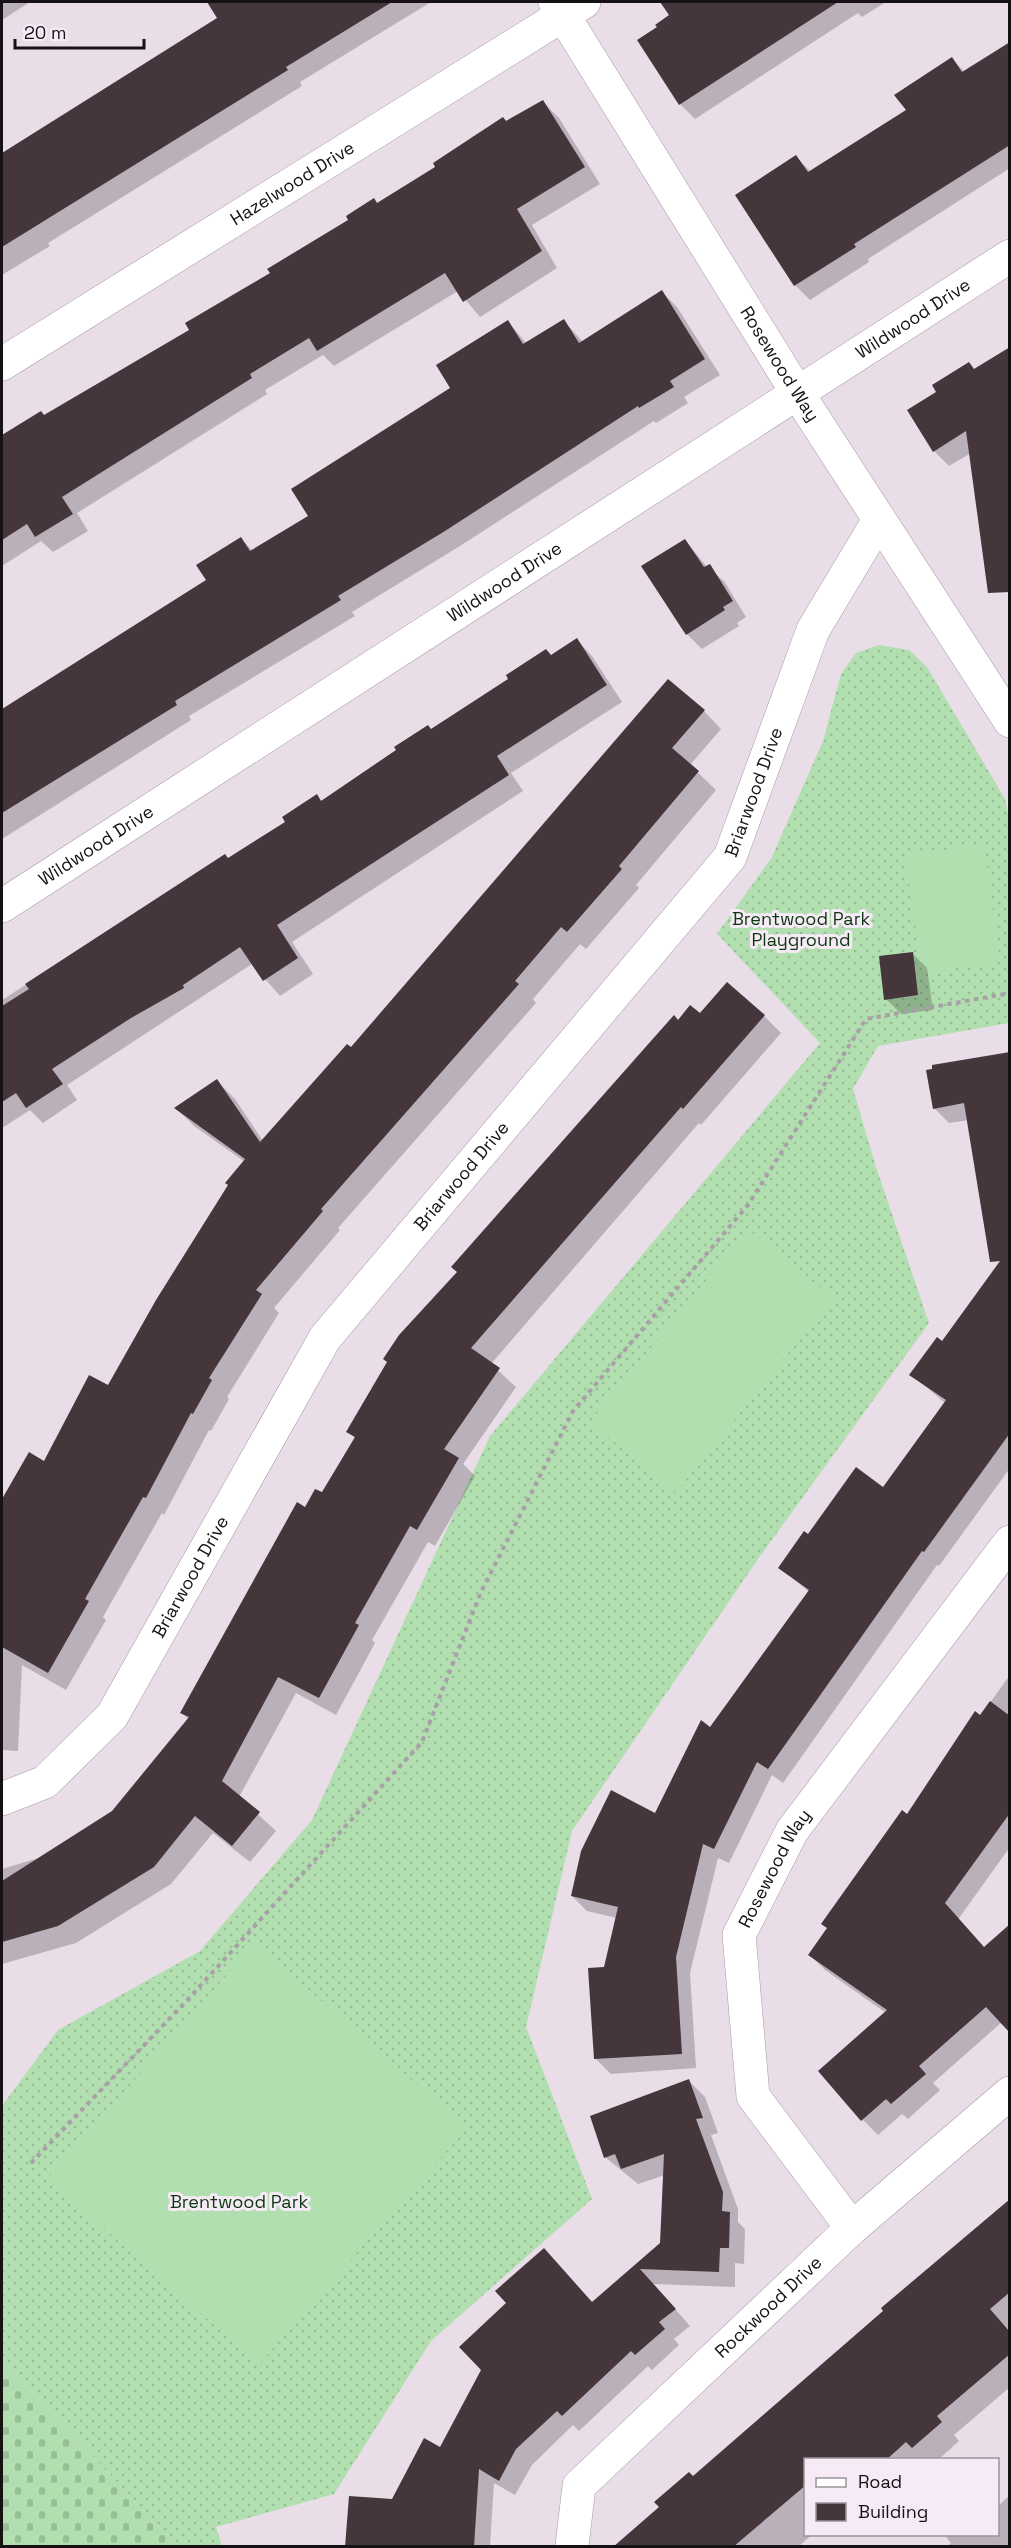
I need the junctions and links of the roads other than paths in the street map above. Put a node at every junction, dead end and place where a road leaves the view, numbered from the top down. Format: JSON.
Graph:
{"nodes":[{"id":1,"x":568,"y":6,"type":"edge"},
{"id":2,"x":1010,"y":256,"type":"edge"},
{"id":3,"x":2,"y":364,"type":"edge"},
{"id":4,"x":798,"y":394,"type":"junction"},
{"id":5,"x":879,"y":520,"type":"junction"},
{"id":6,"x":1010,"y":722,"type":"edge"},
{"id":7,"x":2,"y":906,"type":"edge"},
{"id":8,"x":1010,"y":1542,"type":"edge"},
{"id":9,"x":2,"y":1799,"type":"edge"},
{"id":10,"x":1010,"y":2093,"type":"edge"},
{"id":11,"x":852,"y":2228,"type":"junction"},
{"id":12,"x":572,"y":2547,"type":"edge"}],
"edges":[{"from":1,"to":3,"type":"street","name":"Hazelwood Drive"},
{"from":1,"to":4,"type":"street","name":"Rosewood Way"},
{"from":2,"to":4,"type":"street","name":"Wildwood Drive"},
{"from":4,"to":5,"type":"street","name":"Rosewood Way"},
{"from":4,"to":7,"type":"street","name":"Wildwood Drive"},
{"from":5,"to":6,"type":"street","name":"Rosewood Way"},
{"from":5,"to":9,"type":"street","name":"Briarwood Drive"},
{"from":8,"to":11,"type":"street","name":"Rosewood Way"},
{"from":10,"to":11,"type":"street","name":"Rockwood Drive"},
{"from":11,"to":12,"type":"street","name":"Rockwood Drive"}]}
